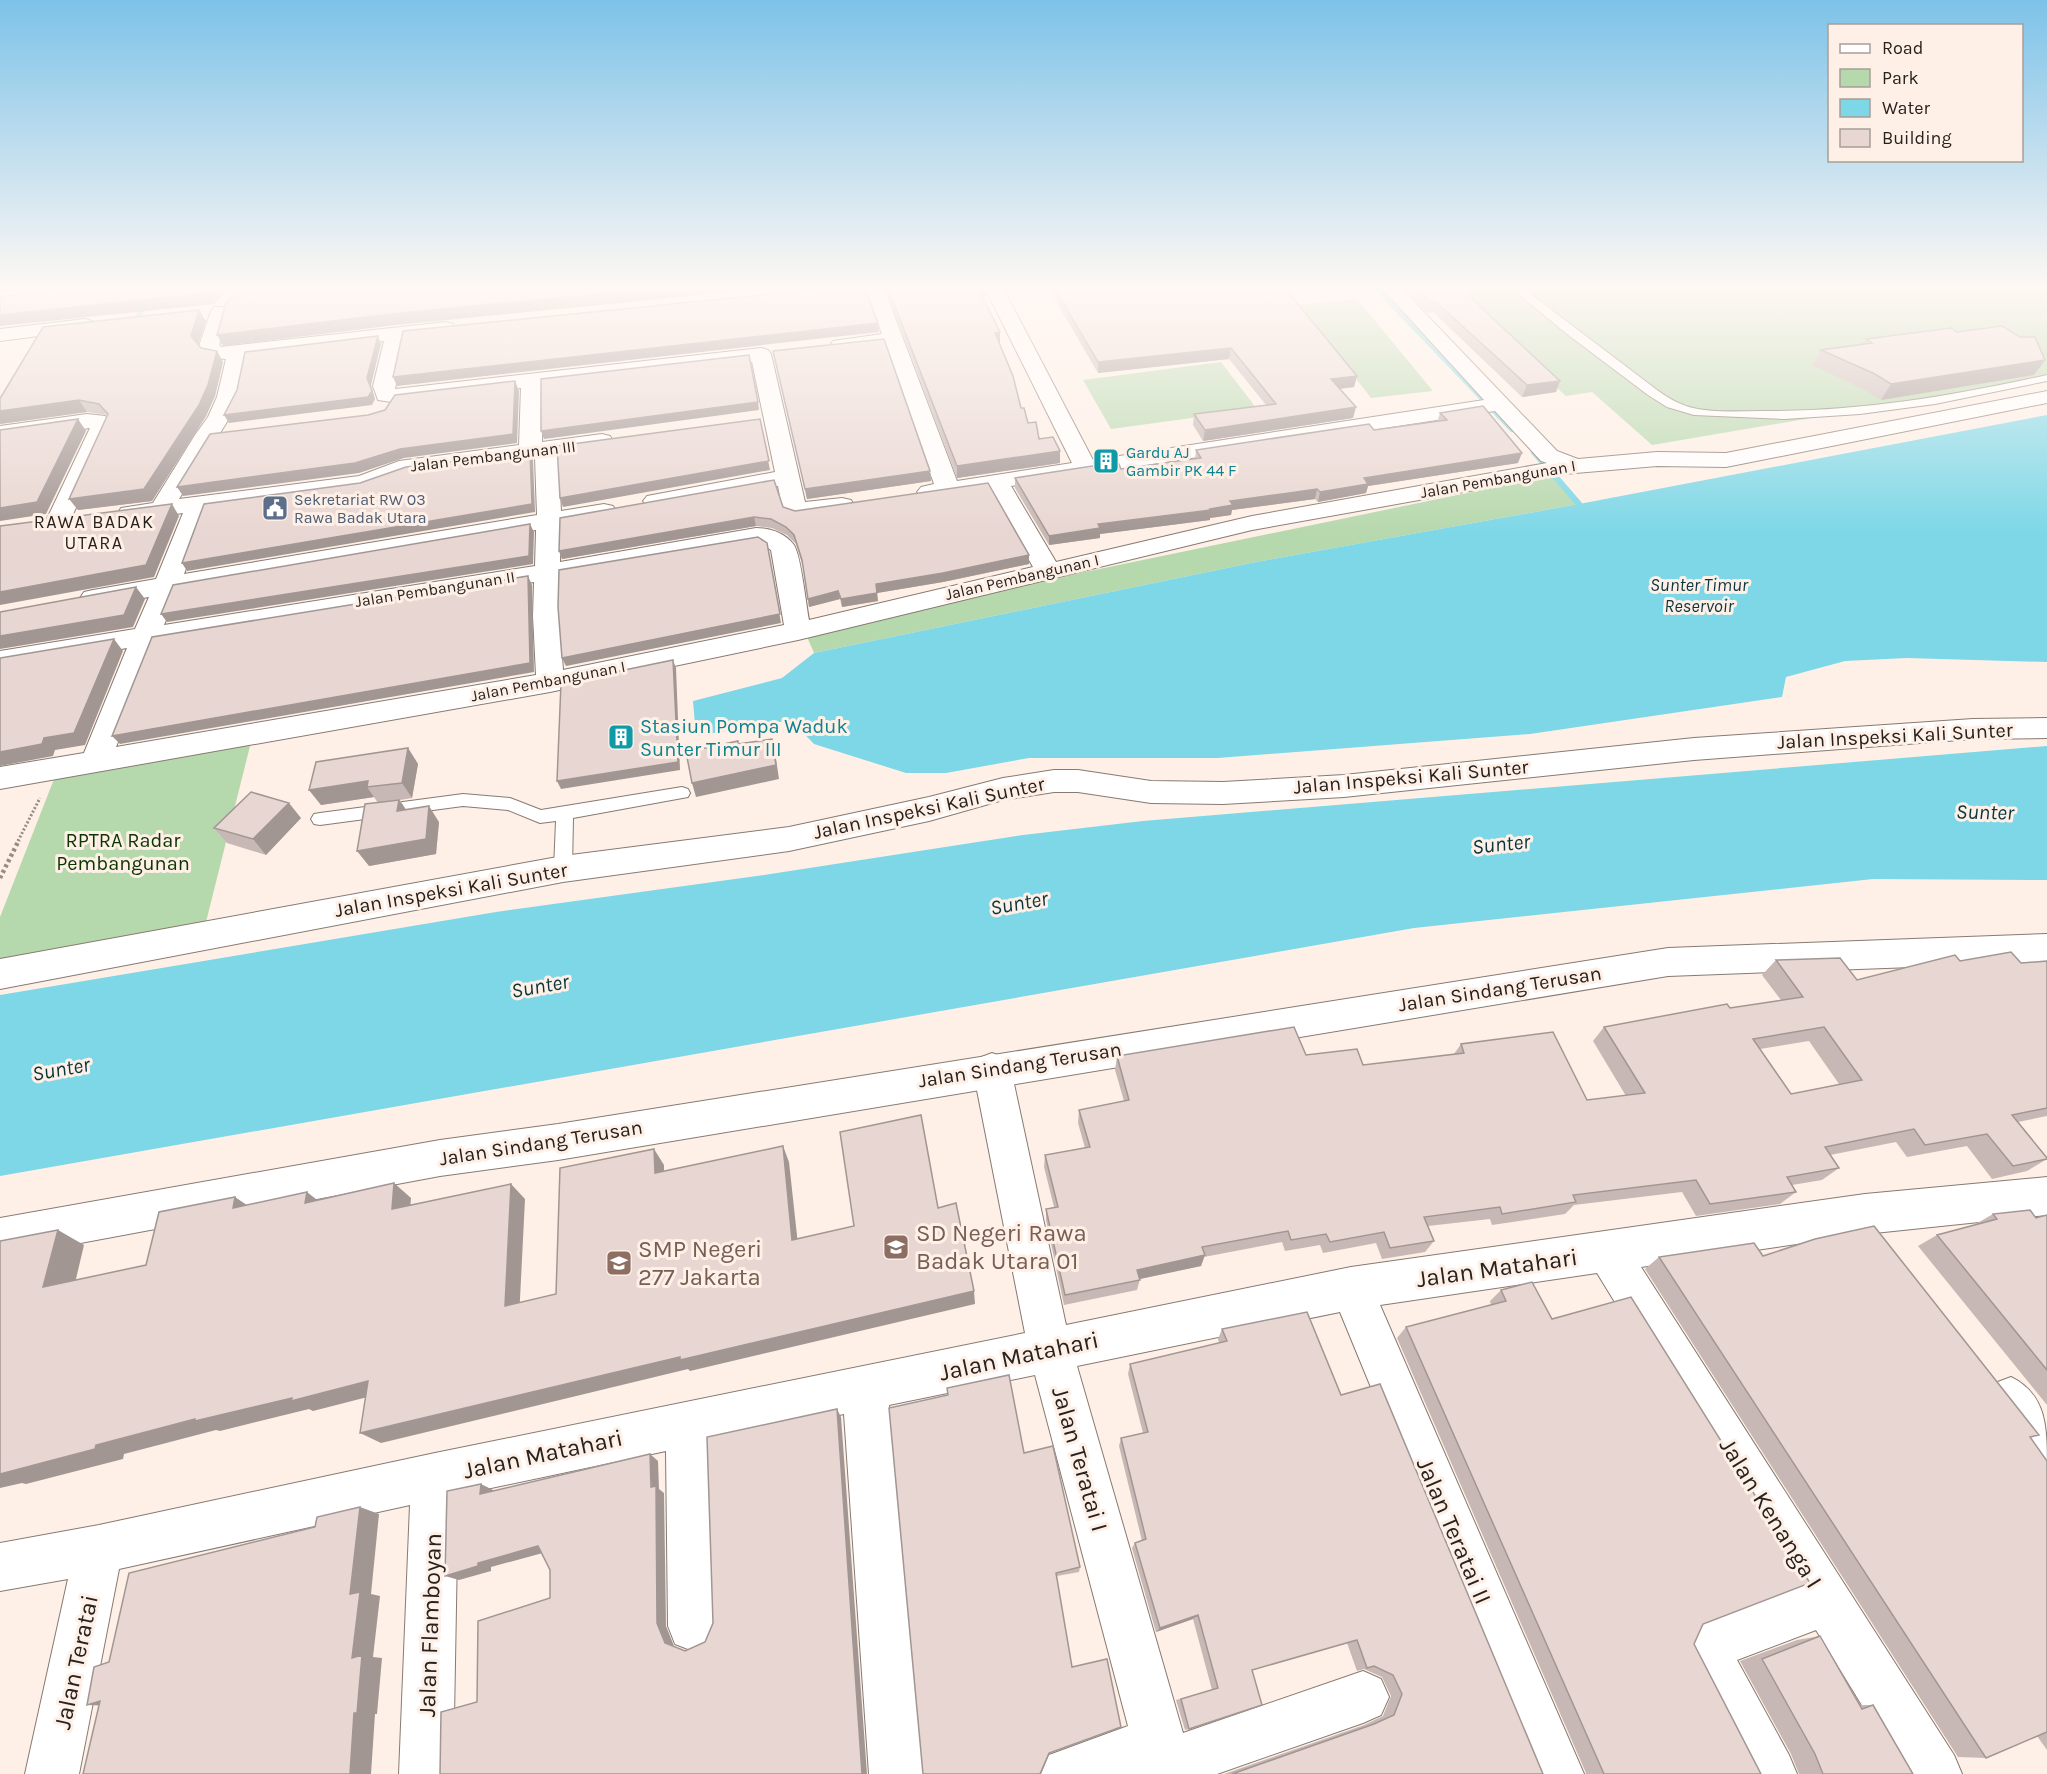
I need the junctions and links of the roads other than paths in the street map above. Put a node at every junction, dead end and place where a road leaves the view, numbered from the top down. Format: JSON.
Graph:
{"nodes":[{"id":1,"x":226,"y":369,"type":"edge"},
{"id":2,"x":388,"y":369,"type":"edge"},
{"id":3,"x":626,"y":369,"type":"edge"},
{"id":4,"x":772,"y":369,"type":"edge"},
{"id":5,"x":904,"y":369,"type":"edge"},
{"id":6,"x":1035,"y":369,"type":"edge"},
{"id":7,"x":1461,"y":369,"type":"edge"},
{"id":8,"x":1619,"y":369,"type":"edge"},
{"id":9,"x":2047,"y":378,"type":"edge"},
{"id":10,"x":532,"y":379,"type":"junction"},
{"id":11,"x":391,"y":396,"type":"junction"},
{"id":12,"x":2047,"y":397,"type":"edge"},
{"id":13,"x":1493,"y":405,"type":"junction"},
{"id":14,"x":372,"y":415,"type":"edge"},
{"id":15,"x":774,"y":417,"type":"junction"},
{"id":16,"x":750,"y":420,"type":"edge"},
{"id":17,"x":240,"y":431,"type":"edge"},
{"id":18,"x":0,"y":433,"type":"edge"},
{"id":19,"x":206,"y":435,"type":"junction"},
{"id":20,"x":622,"y":438,"type":"edge"},
{"id":21,"x":538,"y":450,"type":"junction"},
{"id":22,"x":1570,"y":466,"type":"junction"},
{"id":23,"x":1086,"y":468,"type":"junction"},
{"id":24,"x":786,"y":477,"type":"junction"},
{"id":25,"x":996,"y":481,"type":"junction"},
{"id":26,"x":948,"y":489,"type":"junction"},
{"id":27,"x":903,"y":496,"type":"edge"},
{"id":28,"x":858,"y":502,"type":"edge"},
{"id":29,"x":198,"y":505,"type":"junction"},
{"id":30,"x":162,"y":508,"type":"junction"},
{"id":31,"x":104,"y":516,"type":"edge"},
{"id":32,"x":80,"y":519,"type":"edge"},
{"id":33,"x":549,"y":521,"type":"junction"},
{"id":34,"x":1048,"y":570,"type":"junction"},
{"id":35,"x":546,"y":572,"type":"junction"},
{"id":36,"x":168,"y":584,"type":"junction"},
{"id":37,"x":67,"y":603,"type":"edge"},
{"id":38,"x":798,"y":631,"type":"junction"},
{"id":39,"x":145,"y":635,"type":"junction"},
{"id":40,"x":0,"y":660,"type":"edge"},
{"id":41,"x":550,"y":682,"type":"junction"},
{"id":42,"x":2047,"y":728,"type":"edge"},
{"id":43,"x":95,"y":762,"type":"junction"},
{"id":44,"x":0,"y":778,"type":"edge"},
{"id":45,"x":682,"y":793,"type":"dead end"},
{"id":46,"x":565,"y":813,"type":"junction"},
{"id":47,"x":320,"y":819,"type":"dead end"},
{"id":48,"x":563,"y":868,"type":"junction"},
{"id":49,"x":2047,"y":948,"type":"edge"},
{"id":50,"x":0,"y":974,"type":"edge"},
{"id":51,"x":992,"y":1070,"type":"junction"},
{"id":52,"x":2047,"y":1196,"type":"edge"},
{"id":53,"x":1865,"y":1214,"type":"junction"},
{"id":54,"x":0,"y":1238,"type":"edge"},
{"id":55,"x":1894,"y":1251,"type":"edge"},
{"id":56,"x":1608,"y":1252,"type":"junction"},
{"id":57,"x":1351,"y":1288,"type":"junction"},
{"id":58,"x":1050,"y":1350,"type":"junction"},
{"id":59,"x":1989,"y":1371,"type":"edge"},
{"id":60,"x":865,"y":1388,"type":"junction"},
{"id":61,"x":689,"y":1424,"type":"junction"},
{"id":62,"x":2047,"y":1445,"type":"edge"},
{"id":63,"x":435,"y":1476,"type":"junction"},
{"id":64,"x":99,"y":1549,"type":"junction"},
{"id":65,"x":0,"y":1567,"type":"edge"},
{"id":66,"x":1826,"y":1601,"type":"junction"},
{"id":67,"x":693,"y":1626,"type":"dead end"},
{"id":68,"x":1363,"y":1697,"type":"dead end"},
{"id":69,"x":1164,"y":1760,"type":"edge"},
{"id":70,"x":52,"y":1774,"type":"edge"},
{"id":71,"x":426,"y":1774,"type":"edge"},
{"id":72,"x":896,"y":1774,"type":"edge"},
{"id":73,"x":1068,"y":1774,"type":"edge"},
{"id":74,"x":1557,"y":1774,"type":"edge"},
{"id":75,"x":1770,"y":1774,"type":"edge"},
{"id":76,"x":1935,"y":1774,"type":"edge"}],
"edges":[{"from":1,"to":19,"type":"street"},
{"from":2,"to":11,"type":"street"},
{"from":3,"to":10,"type":"street"},
{"from":4,"to":15,"type":"street"},
{"from":5,"to":26,"type":"street"},
{"from":6,"to":23,"type":"street"},
{"from":7,"to":13,"type":"street"},
{"from":8,"to":9,"type":"lane"},
{"from":10,"to":11,"type":"street"},
{"from":10,"to":21,"type":"street"},
{"from":11,"to":14,"type":"street"},
{"from":12,"to":22,"type":"street","name":"Jalan Pembangunan I"},
{"from":13,"to":22,"type":"street"},
{"from":13,"to":23,"type":"street"},
{"from":15,"to":16,"type":"street"},
{"from":15,"to":24,"type":"street"},
{"from":17,"to":19,"type":"street"},
{"from":18,"to":32,"type":"street"},
{"from":19,"to":30,"type":"street"},
{"from":20,"to":21,"type":"street","name":"Jalan Pembangunan III"},
{"from":21,"to":29,"type":"street","name":"Jalan Pembangunan III"},
{"from":21,"to":33,"type":"street"},
{"from":22,"to":34,"type":"street","name":"Jalan Pembangunan I"},
{"from":23,"to":25,"type":"street"},
{"from":24,"to":28,"type":"street"},
{"from":24,"to":33,"type":"street"},
{"from":25,"to":26,"type":"street"},
{"from":25,"to":34,"type":"street"},
{"from":26,"to":27,"type":"street"},
{"from":29,"to":30,"type":"street","name":"Jalan Pembangunan III"},
{"from":29,"to":36,"type":"street"},
{"from":30,"to":31,"type":"street","name":"Jalan Pembangunan III"},
{"from":33,"to":35,"type":"street"},
{"from":33,"to":36,"type":"street"},
{"from":34,"to":38,"type":"street","name":"Jalan Pembangunan I"},
{"from":35,"to":38,"type":"street","name":"Jalan Pembangunan II"},
{"from":35,"to":39,"type":"street","name":"Jalan Pembangunan II"},
{"from":35,"to":41,"type":"street"},
{"from":36,"to":37,"type":"street"},
{"from":36,"to":39,"type":"street"},
{"from":38,"to":41,"type":"street","name":"Jalan Pembangunan I"},
{"from":39,"to":40,"type":"street","name":"Jalan Pembangunan II"},
{"from":39,"to":43,"type":"street"},
{"from":41,"to":43,"type":"street","name":"Jalan Pembangunan I"},
{"from":42,"to":48,"type":"street","name":"Jalan Inspeksi Kali Sunter"},
{"from":43,"to":44,"type":"street","name":"Jalan Pembangunan I"},
{"from":45,"to":46,"type":"lane"},
{"from":46,"to":47,"type":"lane"},
{"from":46,"to":48,"type":"lane"},
{"from":48,"to":50,"type":"street","name":"Jalan Inspeksi Kali Sunter"},
{"from":49,"to":51,"type":"street","name":"Jalan Sindang Terusan"},
{"from":51,"to":54,"type":"street","name":"Jalan Sindang Terusan"},
{"from":51,"to":58,"type":"street","name":"Jalan Teratai I"},
{"from":52,"to":53,"type":"street","name":"Jalan Matahari"},
{"from":53,"to":55,"type":"street"},
{"from":53,"to":56,"type":"street","name":"Jalan Matahari"},
{"from":56,"to":57,"type":"street","name":"Jalan Matahari"},
{"from":56,"to":66,"type":"street","name":"Jalan Kenanga I"},
{"from":57,"to":58,"type":"street","name":"Jalan Matahari"},
{"from":57,"to":74,"type":"street","name":"Jalan Teratai II"},
{"from":58,"to":60,"type":"street","name":"Jalan Matahari"},
{"from":58,"to":69,"type":"street","name":"Jalan Teratai I"},
{"from":59,"to":62,"type":"street"},
{"from":60,"to":61,"type":"street","name":"Jalan Matahari"},
{"from":60,"to":72,"type":"street"},
{"from":61,"to":63,"type":"street","name":"Jalan Matahari"},
{"from":61,"to":67,"type":"street"},
{"from":63,"to":64,"type":"street","name":"Jalan Matahari"},
{"from":63,"to":71,"type":"street","name":"Jalan Flamboyan"},
{"from":64,"to":65,"type":"street","name":"Jalan Matahari"},
{"from":64,"to":70,"type":"street","name":"Jalan Teratai"},
{"from":66,"to":75,"type":"street"},
{"from":66,"to":76,"type":"street","name":"Jalan Kenanga I"},
{"from":68,"to":69,"type":"street"},
{"from":69,"to":73,"type":"street"}]}
